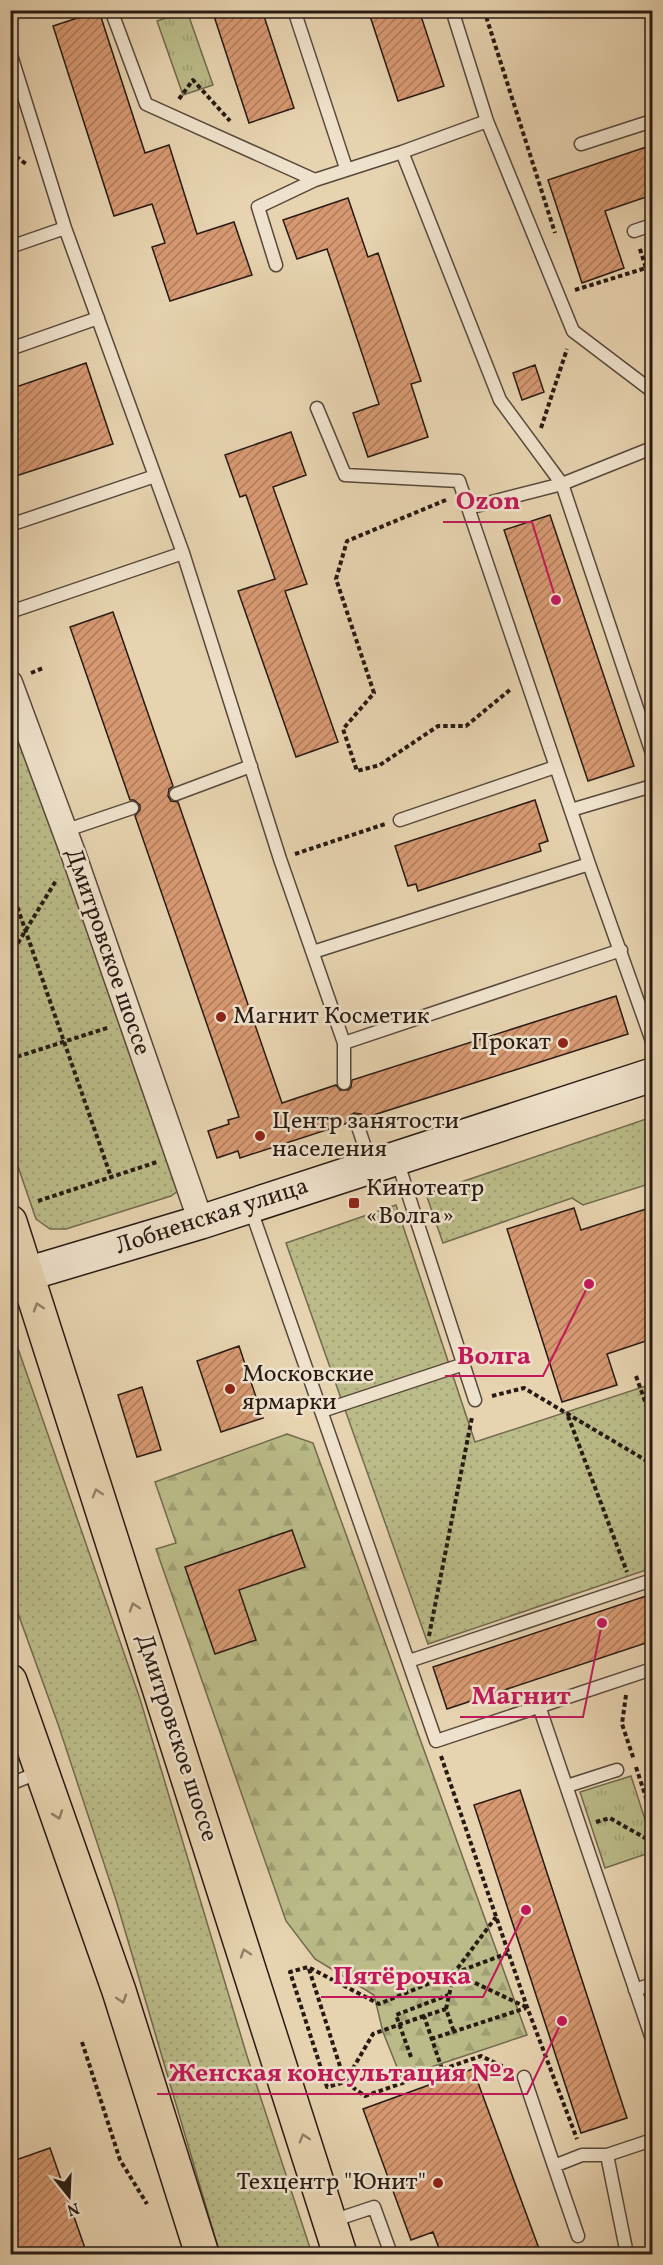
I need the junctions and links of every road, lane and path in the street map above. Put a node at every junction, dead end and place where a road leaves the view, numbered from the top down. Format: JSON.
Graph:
{"nodes":[{"id":1,"x":111,"y":10,"type":"edge"},
{"id":2,"x":294,"y":10,"type":"edge"},
{"id":3,"x":452,"y":10,"type":"edge"},
{"id":4,"x":484,"y":10,"type":"edge"},
{"id":5,"x":10,"y":52,"type":"edge"},
{"id":6,"x":169,"y":114,"type":"junction"},
{"id":7,"x":652,"y":121,"type":"edge"},
{"id":8,"x":231,"y":122,"type":"dead end"},
{"id":9,"x":487,"y":122,"type":"junction"},
{"id":10,"x":581,"y":144,"type":"dead end"},
{"id":11,"x":402,"y":152,"type":"junction"},
{"id":12,"x":346,"y":168,"type":"junction"},
{"id":13,"x":315,"y":180,"type":"junction"},
{"id":14,"x":652,"y":225,"type":"edge"},
{"id":15,"x":65,"y":228,"type":"junction"},
{"id":16,"x":634,"y":231,"type":"joint"},
{"id":17,"x":555,"y":235,"type":"dead end"},
{"id":18,"x":10,"y":247,"type":"edge"},
{"id":19,"x":276,"y":265,"type":"dead end"},
{"id":20,"x":570,"y":280,"type":"dead end"},
{"id":21,"x":573,"y":291,"type":"junction"},
{"id":22,"x":558,"y":296,"type":"junction"},
{"id":23,"x":98,"y":318,"type":"junction"},
{"id":24,"x":573,"y":331,"type":"junction"},
{"id":25,"x":10,"y":349,"type":"edge"},
{"id":26,"x":652,"y":391,"type":"edge"},
{"id":27,"x":317,"y":408,"type":"dead end"},
{"id":28,"x":535,"y":447,"type":"junction"},
{"id":29,"x":652,"y":448,"type":"edge"},
{"id":30,"x":155,"y":476,"type":"junction"},
{"id":31,"x":562,"y":484,"type":"junction"},
{"id":32,"x":463,"y":492,"type":"junction"},
{"id":33,"x":468,"y":508,"type":"junction"},
{"id":34,"x":10,"y":525,"type":"edge"},
{"id":35,"x":183,"y":553,"type":"junction"},
{"id":36,"x":10,"y":612,"type":"edge"},
{"id":37,"x":525,"y":678,"type":"junction"},
{"id":38,"x":10,"y":682,"type":"edge"},
{"id":39,"x":652,"y":753,"type":"edge"},
{"id":40,"x":251,"y":766,"type":"junction"},
{"id":41,"x":555,"y":767,"type":"junction"},
{"id":42,"x":652,"y":786,"type":"edge"},
{"id":43,"x":176,"y":794,"type":"dead end"},
{"id":44,"x":132,"y":808,"type":"dead end"},
{"id":45,"x":571,"y":810,"type":"junction"},
{"id":46,"x":400,"y":820,"type":"joint"},
{"id":47,"x":64,"y":831,"type":"junction"},
{"id":48,"x":73,"y":853,"type":"junction"},
{"id":49,"x":280,"y":859,"type":"junction"},
{"id":50,"x":588,"y":864,"type":"junction"},
{"id":51,"x":10,"y":886,"type":"edge"},
{"id":52,"x":26,"y":930,"type":"junction"},
{"id":53,"x":621,"y":950,"type":"junction"},
{"id":54,"x":313,"y":952,"type":"junction"},
{"id":55,"x":10,"y":956,"type":"edge"},
{"id":56,"x":130,"y":1020,"type":"junction"},
{"id":57,"x":64,"y":1041,"type":"junction"},
{"id":58,"x":652,"y":1041,"type":"edge"},
{"id":59,"x":344,"y":1043,"type":"junction"},
{"id":60,"x":10,"y":1059,"type":"edge"},
{"id":61,"x":652,"y":1075,"type":"edge"},
{"id":62,"x":344,"y":1083,"type":"dead end"},
{"id":63,"x":356,"y":1121,"type":"dead end"},
{"id":64,"x":161,"y":1160,"type":"dead end"},
{"id":65,"x":384,"y":1162,"type":"junction"},
{"id":66,"x":111,"y":1177,"type":"junction"},
{"id":67,"x":38,"y":1202,"type":"dead end"},
{"id":68,"x":250,"y":1206,"type":"junction"},
{"id":69,"x":10,"y":1221,"type":"edge"},
{"id":70,"x":201,"y":1222,"type":"junction"},
{"id":71,"x":19,"y":1277,"type":"edge"},
{"id":72,"x":464,"y":1364,"type":"junction"},
{"id":73,"x":636,"y":1376,"type":"dead end"},
{"id":74,"x":476,"y":1400,"type":"junction"},
{"id":75,"x":322,"y":1411,"type":"junction"},
{"id":76,"x":568,"y":1415,"type":"junction"},
{"id":77,"x":652,"y":1421,"type":"edge"},
{"id":78,"x":652,"y":1464,"type":"edge"},
{"id":79,"x":652,"y":1580,"type":"edge"},
{"id":80,"x":632,"y":1587,"type":"junction"},
{"id":81,"x":425,"y":1656,"type":"junction"},
{"id":82,"x":409,"y":1661,"type":"junction"},
{"id":83,"x":652,"y":1669,"type":"edge"},
{"id":84,"x":629,"y":1676,"type":"junction"},
{"id":85,"x":10,"y":1681,"type":"edge"},
{"id":86,"x":539,"y":1706,"type":"junction"},
{"id":87,"x":436,"y":1741,"type":"junction"},
{"id":88,"x":617,"y":1770,"type":"dead end"},
{"id":89,"x":42,"y":1771,"type":"junction"},
{"id":90,"x":10,"y":1784,"type":"edge"},
{"id":91,"x":567,"y":1786,"type":"junction"},
{"id":92,"x":652,"y":1816,"type":"edge"},
{"id":93,"x":581,"y":1827,"type":"junction"},
{"id":94,"x":652,"y":1842,"type":"edge"},
{"id":95,"x":496,"y":1917,"type":"junction"},
{"id":96,"x":508,"y":1953,"type":"junction"},
{"id":97,"x":308,"y":1967,"type":"junction"},
{"id":98,"x":454,"y":1973,"type":"junction"},
{"id":99,"x":652,"y":1984,"type":"edge"},
{"id":100,"x":635,"y":1990,"type":"junction"},
{"id":101,"x":449,"y":1995,"type":"junction"},
{"id":102,"x":527,"y":2007,"type":"junction"},
{"id":103,"x":446,"y":2009,"type":"junction"},
{"id":104,"x":424,"y":2016,"type":"junction"},
{"id":105,"x":399,"y":2025,"type":"junction"},
{"id":106,"x":454,"y":2032,"type":"junction"},
{"id":107,"x":431,"y":2039,"type":"junction"},
{"id":108,"x":652,"y":2039,"type":"edge"},
{"id":109,"x":82,"y":2042,"type":"dead end"},
{"id":110,"x":411,"y":2057,"type":"dead end"},
{"id":111,"x":442,"y":2069,"type":"junction"},
{"id":112,"x":524,"y":2077,"type":"junction"},
{"id":113,"x":345,"y":2082,"type":"junction"},
{"id":114,"x":560,"y":2095,"type":"junction"},
{"id":115,"x":652,"y":2140,"type":"edge"},
{"id":116,"x":582,"y":2155,"type":"junction"},
{"id":117,"x":607,"y":2155,"type":"junction"},
{"id":118,"x":554,"y":2166,"type":"junction"},
{"id":119,"x":147,"y":2204,"type":"dead end"},
{"id":120,"x":330,"y":2222,"type":"junction"},
{"id":121,"x":578,"y":2236,"type":"dead end"},
{"id":122,"x":202,"y":2254,"type":"edge"},
{"id":123,"x":340,"y":2254,"type":"edge"},
{"id":124,"x":391,"y":2254,"type":"edge"},
{"id":125,"x":627,"y":2254,"type":"edge"}],
"edges":[{"from":1,"to":6,"type":"lane"},
{"from":2,"to":12,"type":"lane"},
{"from":3,"to":9,"type":"lane"},
{"from":4,"to":17,"type":"path"},
{"from":5,"to":15,"type":"lane"},
{"from":6,"to":8,"type":"path"},
{"from":6,"to":13,"type":"lane"},
{"from":7,"to":10,"type":"lane"},
{"from":9,"to":11,"type":"lane"},
{"from":9,"to":22,"type":"lane"},
{"from":11,"to":12,"type":"lane"},
{"from":11,"to":28,"type":"lane"},
{"from":12,"to":13,"type":"lane"},
{"from":13,"to":19,"type":"lane"},
{"from":14,"to":16,"type":"lane"},
{"from":15,"to":18,"type":"lane"},
{"from":15,"to":23,"type":"lane"},
{"from":16,"to":21,"type":"path"},
{"from":20,"to":21,"type":"path"},
{"from":21,"to":22,"type":"path"},
{"from":22,"to":24,"type":"lane"},
{"from":23,"to":25,"type":"lane"},
{"from":23,"to":30,"type":"lane"},
{"from":24,"to":26,"type":"lane"},
{"from":24,"to":28,"type":"path"},
{"from":27,"to":32,"type":"lane"},
{"from":28,"to":31,"type":"lane"},
{"from":29,"to":31,"type":"lane"},
{"from":30,"to":34,"type":"lane"},
{"from":30,"to":35,"type":"lane"},
{"from":31,"to":33,"type":"lane"},
{"from":31,"to":39,"type":"lane"},
{"from":32,"to":33,"type":"lane"},
{"from":32,"to":37,"type":"path"},
{"from":33,"to":37,"type":"lane"},
{"from":35,"to":36,"type":"lane"},
{"from":35,"to":40,"type":"lane"},
{"from":37,"to":41,"type":"lane"},
{"from":38,"to":47,"type":"street","name":"Дмитровское шоссе"},
{"from":40,"to":43,"type":"lane"},
{"from":40,"to":49,"type":"lane"},
{"from":41,"to":45,"type":"lane"},
{"from":41,"to":46,"type":"lane"},
{"from":42,"to":45,"type":"lane"},
{"from":44,"to":47,"type":"lane"},
{"from":45,"to":50,"type":"lane"},
{"from":46,"to":49,"type":"path"},
{"from":47,"to":48,"type":"street","name":"Дмитровское шоссе"},
{"from":48,"to":52,"type":"path"},
{"from":48,"to":56,"type":"street","name":"Дмитровское шоссе"},
{"from":49,"to":54,"type":"lane"},
{"from":50,"to":53,"type":"lane"},
{"from":50,"to":54,"type":"lane"},
{"from":51,"to":52,"type":"path"},
{"from":52,"to":55,"type":"path"},
{"from":52,"to":57,"type":"path"},
{"from":53,"to":58,"type":"lane"},
{"from":53,"to":59,"type":"lane"},
{"from":54,"to":59,"type":"lane"},
{"from":56,"to":57,"type":"path"},
{"from":56,"to":70,"type":"street","name":"Дмитровское шоссе"},
{"from":57,"to":60,"type":"path"},
{"from":57,"to":66,"type":"path"},
{"from":59,"to":62,"type":"lane"},
{"from":61,"to":65,"type":"street","name":"Лобненская улица"},
{"from":63,"to":65,"type":"lane"},
{"from":64,"to":66,"type":"path"},
{"from":65,"to":68,"type":"street","name":"Лобненская улица"},
{"from":65,"to":72,"type":"lane"},
{"from":66,"to":67,"type":"path"},
{"from":68,"to":70,"type":"street","name":"Лобненская улица"},
{"from":68,"to":75,"type":"lane"},
{"from":69,"to":71,"type":"main road","name":"Дмитровское шоссе"},
{"from":70,"to":71,"type":"street","name":"Лобненская улица"},
{"from":120,"to":71,"type":"main road","name":"Дмитровское шоссе","one_way":true},
{"from":72,"to":74,"type":"lane"},
{"from":72,"to":75,"type":"lane"},
{"from":73,"to":77,"type":"path"},
{"from":74,"to":76,"type":"path"},
{"from":74,"to":81,"type":"path"},
{"from":75,"to":82,"type":"lane"},
{"from":76,"to":78,"type":"path"},
{"from":76,"to":80,"type":"path"},
{"from":79,"to":80,"type":"lane"},
{"from":80,"to":81,"type":"lane"},
{"from":81,"to":82,"type":"lane"},
{"from":82,"to":87,"type":"lane"},
{"from":83,"to":84,"type":"lane"},
{"from":84,"to":86,"type":"lane"},
{"from":84,"to":92,"type":"path"},
{"from":85,"to":89,"type":"main road"},
{"from":86,"to":87,"type":"lane"},
{"from":86,"to":91,"type":"lane"},
{"from":87,"to":95,"type":"path"},
{"from":88,"to":91,"type":"lane"},
{"from":89,"to":90,"type":"lane"},
{"from":89,"to":122,"type":"main road","one_way":true},
{"from":91,"to":93,"type":"lane"},
{"from":93,"to":94,"type":"path"},
{"from":93,"to":100,"type":"lane"},
{"from":95,"to":96,"type":"path"},
{"from":95,"to":98,"type":"path"},
{"from":96,"to":98,"type":"path"},
{"from":96,"to":102,"type":"path"},
{"from":97,"to":98,"type":"path"},
{"from":97,"to":113,"type":"path"},
{"from":97,"to":113,"type":"path"},
{"from":98,"to":101,"type":"path"},
{"from":98,"to":102,"type":"path"},
{"from":99,"to":100,"type":"lane"},
{"from":100,"to":108,"type":"lane"},
{"from":101,"to":103,"type":"path"},
{"from":101,"to":105,"type":"path"},
{"from":102,"to":106,"type":"path"},
{"from":102,"to":114,"type":"path"},
{"from":103,"to":104,"type":"path"},
{"from":103,"to":106,"type":"path"},
{"from":104,"to":105,"type":"path"},
{"from":104,"to":107,"type":"path"},
{"from":105,"to":110,"type":"path"},
{"from":105,"to":113,"type":"path"},
{"from":106,"to":107,"type":"path"},
{"from":107,"to":111,"type":"path"},
{"from":109,"to":119,"type":"path"},
{"from":111,"to":112,"type":"path"},
{"from":111,"to":113,"type":"path"},
{"from":112,"to":114,"type":"path"},
{"from":112,"to":118,"type":"lane"},
{"from":114,"to":116,"type":"path"},
{"from":115,"to":117,"type":"lane"},
{"from":116,"to":117,"type":"lane"},
{"from":116,"to":118,"type":"lane"},
{"from":117,"to":125,"type":"lane"},
{"from":118,"to":121,"type":"lane"},
{"from":120,"to":123,"type":"main road","name":"Дмитровское шоссе"},
{"from":120,"to":124,"type":"lane"}]}
